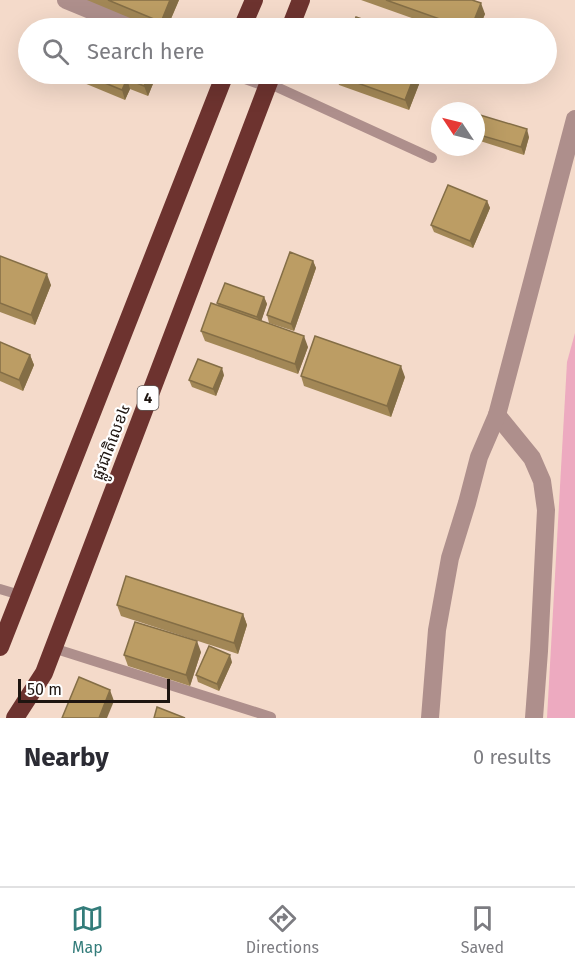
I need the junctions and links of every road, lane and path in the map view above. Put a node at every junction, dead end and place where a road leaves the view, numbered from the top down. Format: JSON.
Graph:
{"nodes":[{"id":1,"x":66,"y":0,"type":"edge"},
{"id":2,"x":254,"y":0,"type":"edge"},
{"id":3,"x":301,"y":0,"type":"edge"},
{"id":4,"x":110,"y":18,"type":"edge"},
{"id":5,"x":246,"y":18,"type":"edge"},
{"id":6,"x":294,"y":18,"type":"edge"},
{"id":7,"x":221,"y":84,"type":"edge"},
{"id":8,"x":268,"y":84,"type":"edge"},
{"id":9,"x":282,"y":84,"type":"edge"},
{"id":10,"x":575,"y":119,"type":"edge"},
{"id":11,"x":432,"y":159,"type":"dead end"},
{"id":12,"x":497,"y":415,"type":"junction"},
{"id":13,"x":0,"y":589,"type":"edge"},
{"id":14,"x":20,"y":595,"type":"junction"},
{"id":15,"x":0,"y":647,"type":"edge"},
{"id":16,"x":53,"y":648,"type":"junction"},
{"id":17,"x":271,"y":717,"type":"edge"},
{"id":18,"x":15,"y":718,"type":"edge"},
{"id":19,"x":430,"y":718,"type":"edge"},
{"id":20,"x":534,"y":718,"type":"edge"}],
"edges":[{"from":1,"to":4,"type":"street"},
{"from":2,"to":5,"type":"highway"},
{"from":3,"to":6,"type":"highway"},
{"from":7,"to":14,"type":"highway","name":"ផ្លូវជាតិលេខ៤"},
{"from":8,"to":16,"type":"highway","name":"ផ្លូវជាតិលេខ៤","number":"4"},
{"from":9,"to":11,"type":"lane"},
{"from":10,"to":12,"type":"street"},
{"from":12,"to":19,"type":"street"},
{"from":12,"to":20,"type":"street"},
{"from":13,"to":14,"type":"lane"},
{"from":14,"to":15,"type":"highway","name":"ផ្លូវជាតិលេខ៤"},
{"from":16,"to":17,"type":"lane"},
{"from":16,"to":18,"type":"highway","name":"ផ្លូវជាតិលេខ៤","number":"4"}]}
